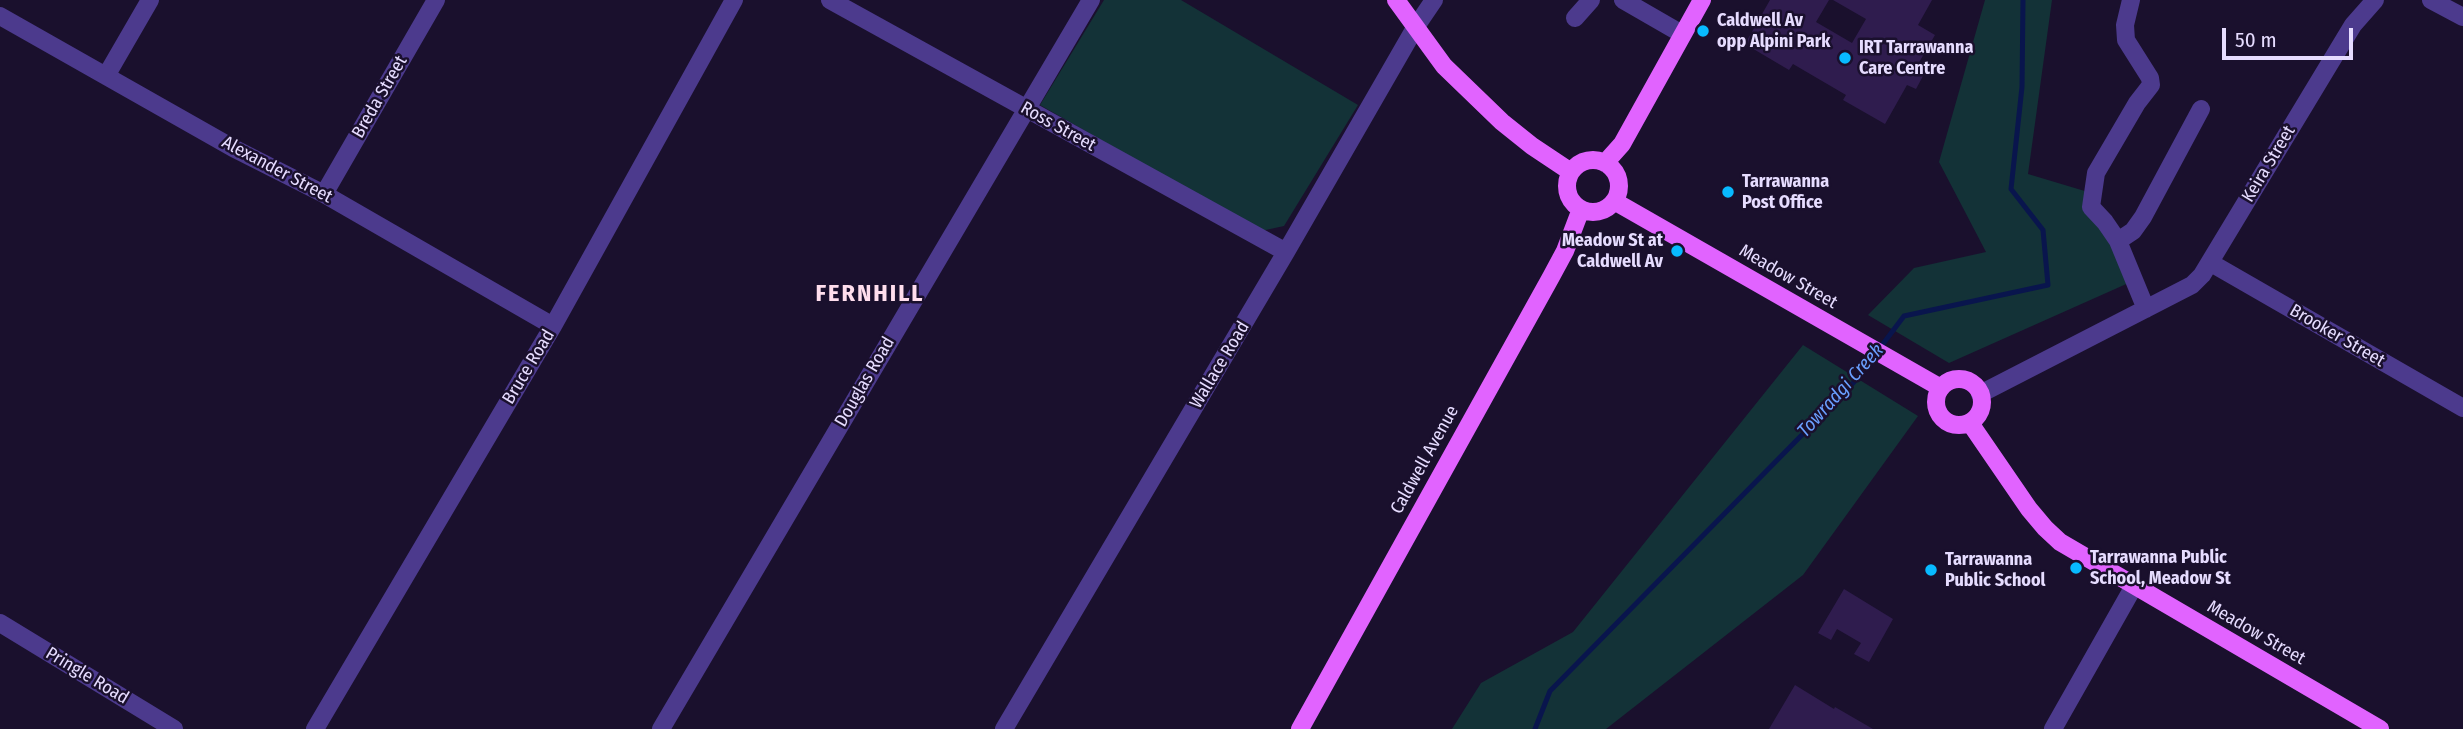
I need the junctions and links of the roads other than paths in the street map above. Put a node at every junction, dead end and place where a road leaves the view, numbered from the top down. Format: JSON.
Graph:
{"nodes":[{"id":1,"x":150,"y":0,"type":"edge"},
{"id":2,"x":436,"y":0,"type":"edge"},
{"id":3,"x":734,"y":0,"type":"edge"},
{"id":4,"x":830,"y":0,"type":"edge"},
{"id":5,"x":1091,"y":0,"type":"edge"},
{"id":6,"x":1396,"y":0,"type":"edge"},
{"id":7,"x":1434,"y":0,"type":"edge"},
{"id":8,"x":1591,"y":0,"type":"edge"},
{"id":9,"x":1623,"y":0,"type":"edge"},
{"id":10,"x":1702,"y":0,"type":"edge"},
{"id":11,"x":2131,"y":0,"type":"edge"},
{"id":12,"x":2375,"y":0,"type":"edge"},
{"id":13,"x":2431,"y":0,"type":"edge"},
{"id":14,"x":0,"y":16,"type":"edge"},
{"id":15,"x":2463,"y":17,"type":"edge"},
{"id":16,"x":1575,"y":19,"type":"dead end"},
{"id":17,"x":1415,"y":29,"type":"junction"},
{"id":18,"x":1682,"y":34,"type":"junction"},
{"id":19,"x":106,"y":76,"type":"junction"},
{"id":20,"x":1025,"y":109,"type":"junction"},
{"id":21,"x":2201,"y":109,"type":"dead end"},
{"id":22,"x":1605,"y":163,"type":"junction"},
{"id":23,"x":1572,"y":172,"type":"junction"},
{"id":24,"x":324,"y":194,"type":"junction"},
{"id":25,"x":1614,"y":201,"type":"junction"},
{"id":26,"x":1581,"y":209,"type":"junction"},
{"id":27,"x":2118,"y":242,"type":"junction"},
{"id":28,"x":1286,"y":252,"type":"junction"},
{"id":29,"x":2211,"y":263,"type":"junction"},
{"id":30,"x":2146,"y":309,"type":"junction"},
{"id":31,"x":553,"y":326,"type":"junction"},
{"id":32,"x":1941,"y":388,"type":"junction"},
{"id":33,"x":1980,"y":394,"type":"junction"},
{"id":34,"x":2463,"y":408,"type":"edge"},
{"id":35,"x":1970,"y":423,"type":"junction"},
{"id":36,"x":2134,"y":586,"type":"junction"},
{"id":37,"x":0,"y":623,"type":"edge"},
{"id":38,"x":174,"y":729,"type":"edge"},
{"id":39,"x":315,"y":729,"type":"edge"},
{"id":40,"x":661,"y":729,"type":"edge"},
{"id":41,"x":1004,"y":729,"type":"edge"},
{"id":42,"x":1300,"y":729,"type":"edge"},
{"id":43,"x":2053,"y":729,"type":"edge"},
{"id":44,"x":2380,"y":729,"type":"edge"}],
"edges":[{"from":1,"to":19,"type":"street"},
{"from":2,"to":24,"type":"street","name":"Breda Street"},
{"from":3,"to":31,"type":"street","name":"Bruce Road"},
{"from":4,"to":20,"type":"street","name":"Ross Street"},
{"from":5,"to":20,"type":"street","name":"Douglas Road"},
{"from":6,"to":17,"type":"main road"},
{"from":7,"to":17,"type":"street","name":"Wallace Road"},
{"from":8,"to":16,"type":"street"},
{"from":9,"to":18,"type":"street"},
{"from":10,"to":18,"type":"main road"},
{"from":11,"to":27,"type":"street"},
{"from":12,"to":29,"type":"street","name":"Keira Street"},
{"from":13,"to":15,"type":"street"},
{"from":14,"to":19,"type":"street","name":"Alexander Street"},
{"from":17,"to":23,"type":"main road"},
{"from":17,"to":28,"type":"street","name":"Wallace Road"},
{"from":18,"to":22,"type":"main road"},
{"from":19,"to":24,"type":"street","name":"Alexander Street"},
{"from":20,"to":28,"type":"street","name":"Ross Street"},
{"from":20,"to":40,"type":"street","name":"Douglas Road"},
{"from":21,"to":27,"type":"street"},
{"from":22,"to":23,"type":"main road"},
{"from":22,"to":25,"type":"main road"},
{"from":23,"to":26,"type":"main road"},
{"from":24,"to":31,"type":"street","name":"Alexander Street"},
{"from":25,"to":26,"type":"main road"},
{"from":25,"to":32,"type":"main road","name":"Meadow Street"},
{"from":26,"to":42,"type":"main road","name":"Caldwell Avenue"},
{"from":27,"to":30,"type":"street"},
{"from":28,"to":41,"type":"street","name":"Wallace Road"},
{"from":29,"to":30,"type":"street","name":"Keira Street"},
{"from":29,"to":34,"type":"street","name":"Brooker Street"},
{"from":30,"to":33,"type":"street","name":"Keira Street"},
{"from":31,"to":39,"type":"street","name":"Bruce Road"},
{"from":32,"to":33,"type":"main road"},
{"from":32,"to":35,"type":"main road"},
{"from":33,"to":35,"type":"main road"},
{"from":35,"to":36,"type":"main road","name":"Meadow Street"},
{"from":36,"to":43,"type":"street"},
{"from":36,"to":44,"type":"main road","name":"Meadow Street"},
{"from":37,"to":38,"type":"street","name":"Pringle Road"}]}
